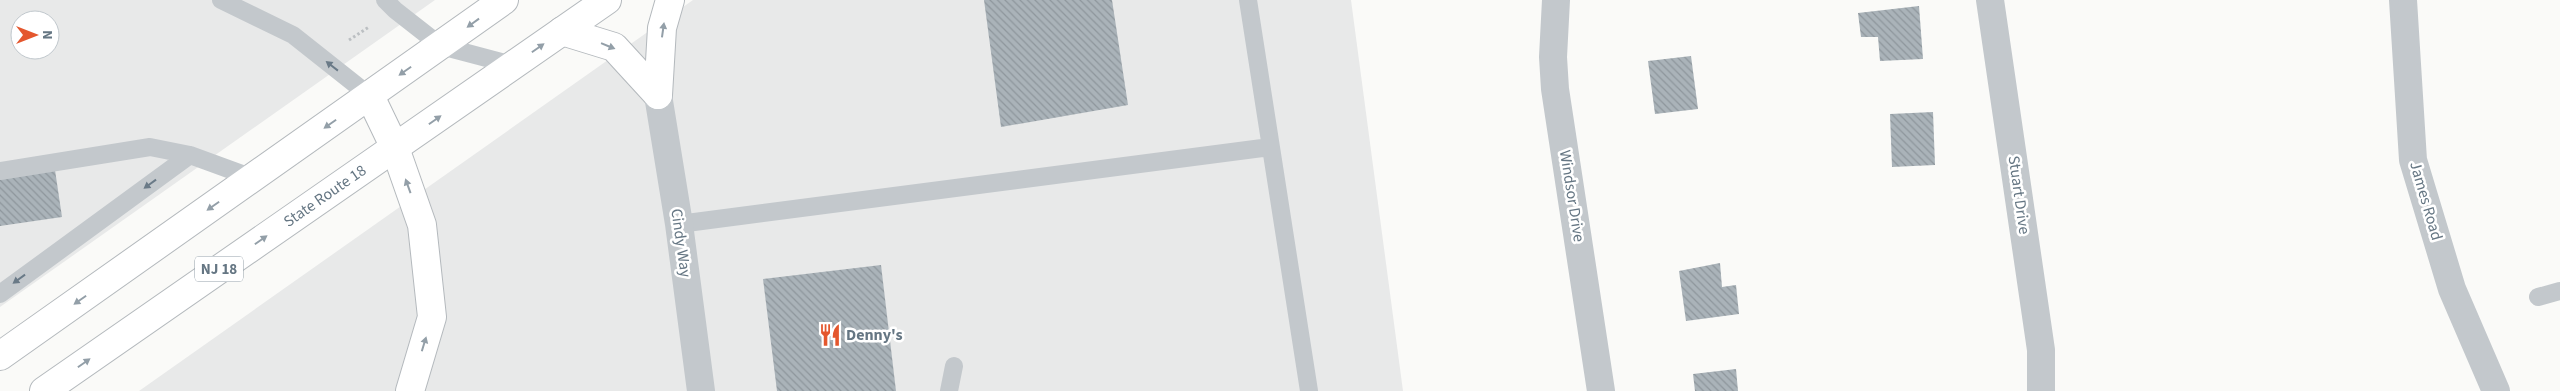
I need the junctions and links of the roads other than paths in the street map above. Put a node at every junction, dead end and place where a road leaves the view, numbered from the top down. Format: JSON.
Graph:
{"nodes":[{"id":1,"x":221,"y":0,"type":"edge"},
{"id":2,"x":386,"y":0,"type":"edge"},
{"id":3,"x":504,"y":0,"type":"edge"},
{"id":4,"x":606,"y":0,"type":"edge"},
{"id":5,"x":670,"y":0,"type":"edge"},
{"id":6,"x":1248,"y":0,"type":"edge"},
{"id":7,"x":1556,"y":0,"type":"edge"},
{"id":8,"x":1990,"y":0,"type":"edge"},
{"id":9,"x":2403,"y":0,"type":"edge"},
{"id":10,"x":562,"y":31,"type":"junction"},
{"id":11,"x":441,"y":46,"type":"junction"},
{"id":12,"x":513,"y":65,"type":"junction"},
{"id":13,"x":658,"y":95,"type":"junction"},
{"id":14,"x":370,"y":96,"type":"junction"},
{"id":15,"x":1270,"y":147,"type":"junction"},
{"id":16,"x":395,"y":148,"type":"junction"},
{"id":17,"x":190,"y":155,"type":"junction"},
{"id":18,"x":0,"y":171,"type":"edge"},
{"id":19,"x":253,"y":178,"type":"junction"},
{"id":20,"x":679,"y":224,"type":"junction"},
{"id":21,"x":2560,"y":291,"type":"edge"},
{"id":22,"x":0,"y":294,"type":"edge"},
{"id":23,"x":2538,"y":297,"type":"dead end"},
{"id":24,"x":0,"y":356,"type":"edge"},
{"id":25,"x":954,"y":366,"type":"dead end"},
{"id":26,"x":44,"y":391,"type":"edge"},
{"id":27,"x":410,"y":391,"type":"edge"},
{"id":28,"x":701,"y":391,"type":"edge"},
{"id":29,"x":950,"y":391,"type":"edge"},
{"id":30,"x":1309,"y":391,"type":"edge"},
{"id":31,"x":1601,"y":391,"type":"edge"},
{"id":32,"x":2041,"y":391,"type":"edge"},
{"id":33,"x":2496,"y":391,"type":"edge"}],
"edges":[{"from":14,"to":1,"type":"lane","one_way":true},
{"from":2,"to":11,"type":"lane"},
{"from":3,"to":11,"type":"highway","one_way":true},
{"from":4,"to":10,"type":"highway","name":"State Route 18","number":"NJ 18"},
{"from":13,"to":5,"type":"highway","one_way":true},
{"from":6,"to":15,"type":"lane"},
{"from":7,"to":31,"type":"street","name":"Windsor Drive"},
{"from":8,"to":32,"type":"street","name":"Stuart Drive"},
{"from":9,"to":33,"type":"street","name":"James Road"},
{"from":12,"to":10,"type":"highway","name":"State Route 18","number":"NJ 18","one_way":true},
{"from":10,"to":13,"type":"highway","one_way":true},
{"from":11,"to":12,"type":"lane"},
{"from":11,"to":14,"type":"highway","one_way":true},
{"from":16,"to":12,"type":"highway","name":"State Route 18","number":"NJ 18","one_way":true},
{"from":13,"to":20,"type":"street","name":"Cindy Way"},
{"from":14,"to":16,"type":"highway"},
{"from":14,"to":19,"type":"highway","one_way":true},
{"from":15,"to":20,"type":"lane"},
{"from":15,"to":30,"type":"lane"},
{"from":26,"to":16,"type":"highway","name":"State Route 18","number":"NJ 18","one_way":true},
{"from":27,"to":16,"type":"highway","one_way":true},
{"from":17,"to":18,"type":"lane"},
{"from":17,"to":19,"type":"lane"},
{"from":17,"to":22,"type":"lane","one_way":true},
{"from":19,"to":24,"type":"highway","one_way":true},
{"from":20,"to":28,"type":"street","name":"Cindy Way"},
{"from":21,"to":23,"type":"lane"},
{"from":25,"to":29,"type":"lane"}]}
